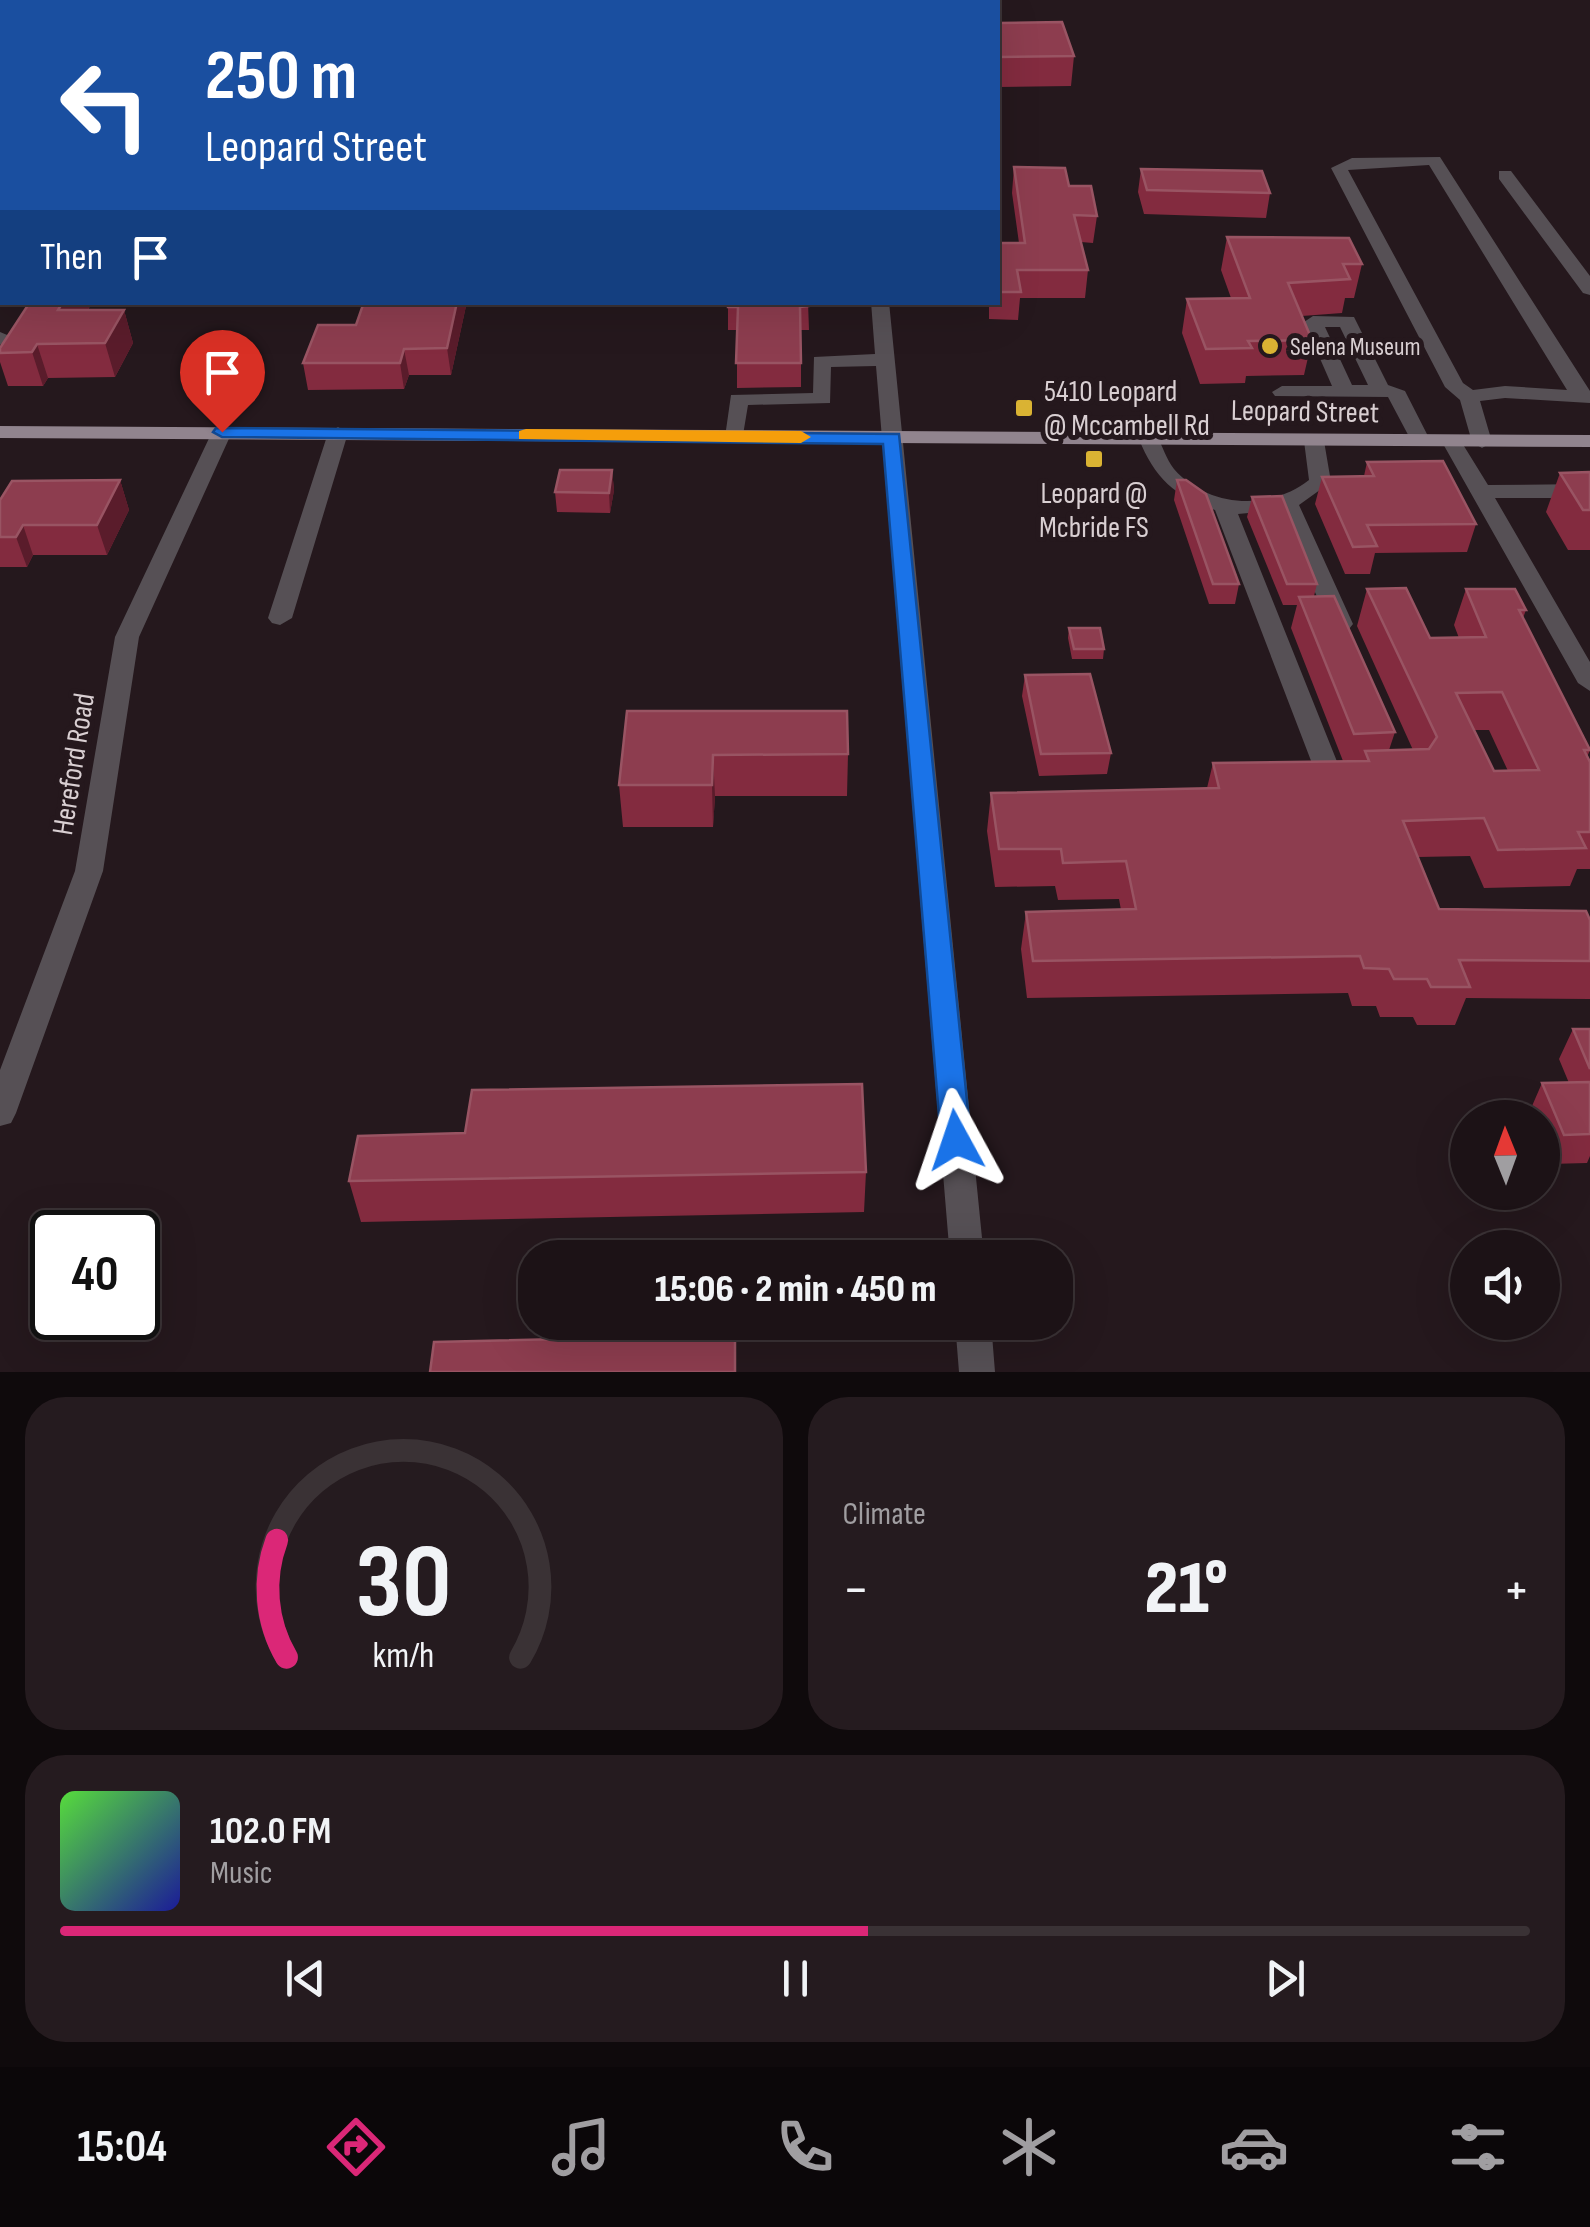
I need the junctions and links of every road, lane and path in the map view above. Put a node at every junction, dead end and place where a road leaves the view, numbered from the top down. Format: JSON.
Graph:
{"nodes":[{"id":1,"x":1505,"y":175,"type":"dead end"},
{"id":2,"x":1590,"y":289,"type":"edge"},
{"id":3,"x":880,"y":305,"type":"edge"},
{"id":4,"x":885,"y":360,"type":"junction"},
{"id":5,"x":1282,"y":392,"type":"dead end"},
{"id":6,"x":1344,"y":392,"type":"junction"},
{"id":7,"x":1381,"y":392,"type":"junction"},
{"id":8,"x":1470,"y":396,"type":"junction"},
{"id":9,"x":1588,"y":403,"type":"edge"},
{"id":10,"x":0,"y":432,"type":"edge"},
{"id":11,"x":222,"y":432,"type":"junction"},
{"id":12,"x":338,"y":433,"type":"junction"},
{"id":13,"x":735,"y":436,"type":"junction"},
{"id":14,"x":892,"y":438,"type":"junction"},
{"id":15,"x":1149,"y":439,"type":"junction"},
{"id":16,"x":1314,"y":442,"type":"junction"},
{"id":17,"x":1421,"y":442,"type":"junction"},
{"id":18,"x":1452,"y":442,"type":"junction"},
{"id":19,"x":1482,"y":442,"type":"junction"},
{"id":20,"x":1590,"y":442,"type":"edge"},
{"id":21,"x":1481,"y":492,"type":"junction"},
{"id":22,"x":1590,"y":492,"type":"edge"},
{"id":23,"x":1223,"y":503,"type":"junction"},
{"id":24,"x":1288,"y":505,"type":"junction"},
{"id":25,"x":1268,"y":616,"type":"junction"},
{"id":26,"x":1337,"y":616,"type":"junction"},
{"id":27,"x":280,"y":618,"type":"dead end"},
{"id":28,"x":1353,"y":651,"type":"edge"},
{"id":29,"x":1588,"y":675,"type":"edge"},
{"id":30,"x":1370,"y":778,"type":"edge"},
{"id":31,"x":0,"y":1113,"type":"edge"},
{"id":32,"x":964,"y":1240,"type":"edge"},
{"id":33,"x":974,"y":1340,"type":"edge"},
{"id":34,"x":977,"y":1372,"type":"edge"}],
"edges":[{"from":1,"to":2,"type":"street"},
{"from":3,"to":4,"type":"street"},
{"from":4,"to":13,"type":"street"},
{"from":4,"to":14,"type":"street"},
{"from":5,"to":6,"type":"street"},
{"from":6,"to":7,"type":"street"},
{"from":6,"to":7,"type":"street"},
{"from":7,"to":17,"type":"street"},
{"from":8,"to":9,"type":"street"},
{"from":8,"to":9,"type":"street"},
{"from":8,"to":19,"type":"street"},
{"from":10,"to":11,"type":"main road","name":"Leopard Street"},
{"from":11,"to":12,"type":"main road","name":"Leopard Street"},
{"from":11,"to":31,"type":"street","name":"Hereford Road"},
{"from":12,"to":13,"type":"main road","name":"Leopard Street"},
{"from":12,"to":27,"type":"street"},
{"from":13,"to":14,"type":"main road","name":"Leopard Street"},
{"from":14,"to":15,"type":"main road","name":"Leopard Street"},
{"from":14,"to":32,"type":"street"},
{"from":15,"to":16,"type":"main road","name":"Leopard Street"},
{"from":15,"to":23,"type":"street"},
{"from":16,"to":17,"type":"main road","name":"Leopard Street"},
{"from":16,"to":24,"type":"street"},
{"from":17,"to":18,"type":"main road","name":"Leopard Street"},
{"from":18,"to":19,"type":"main road","name":"Leopard Street"},
{"from":18,"to":21,"type":"street"},
{"from":19,"to":20,"type":"main road","name":"Leopard Street"},
{"from":21,"to":22,"type":"street"},
{"from":21,"to":29,"type":"street"},
{"from":23,"to":24,"type":"street"},
{"from":23,"to":25,"type":"street"},
{"from":24,"to":26,"type":"street"},
{"from":25,"to":26,"type":"street"},
{"from":25,"to":30,"type":"street"},
{"from":26,"to":28,"type":"street"},
{"from":33,"to":34,"type":"street"}]}
